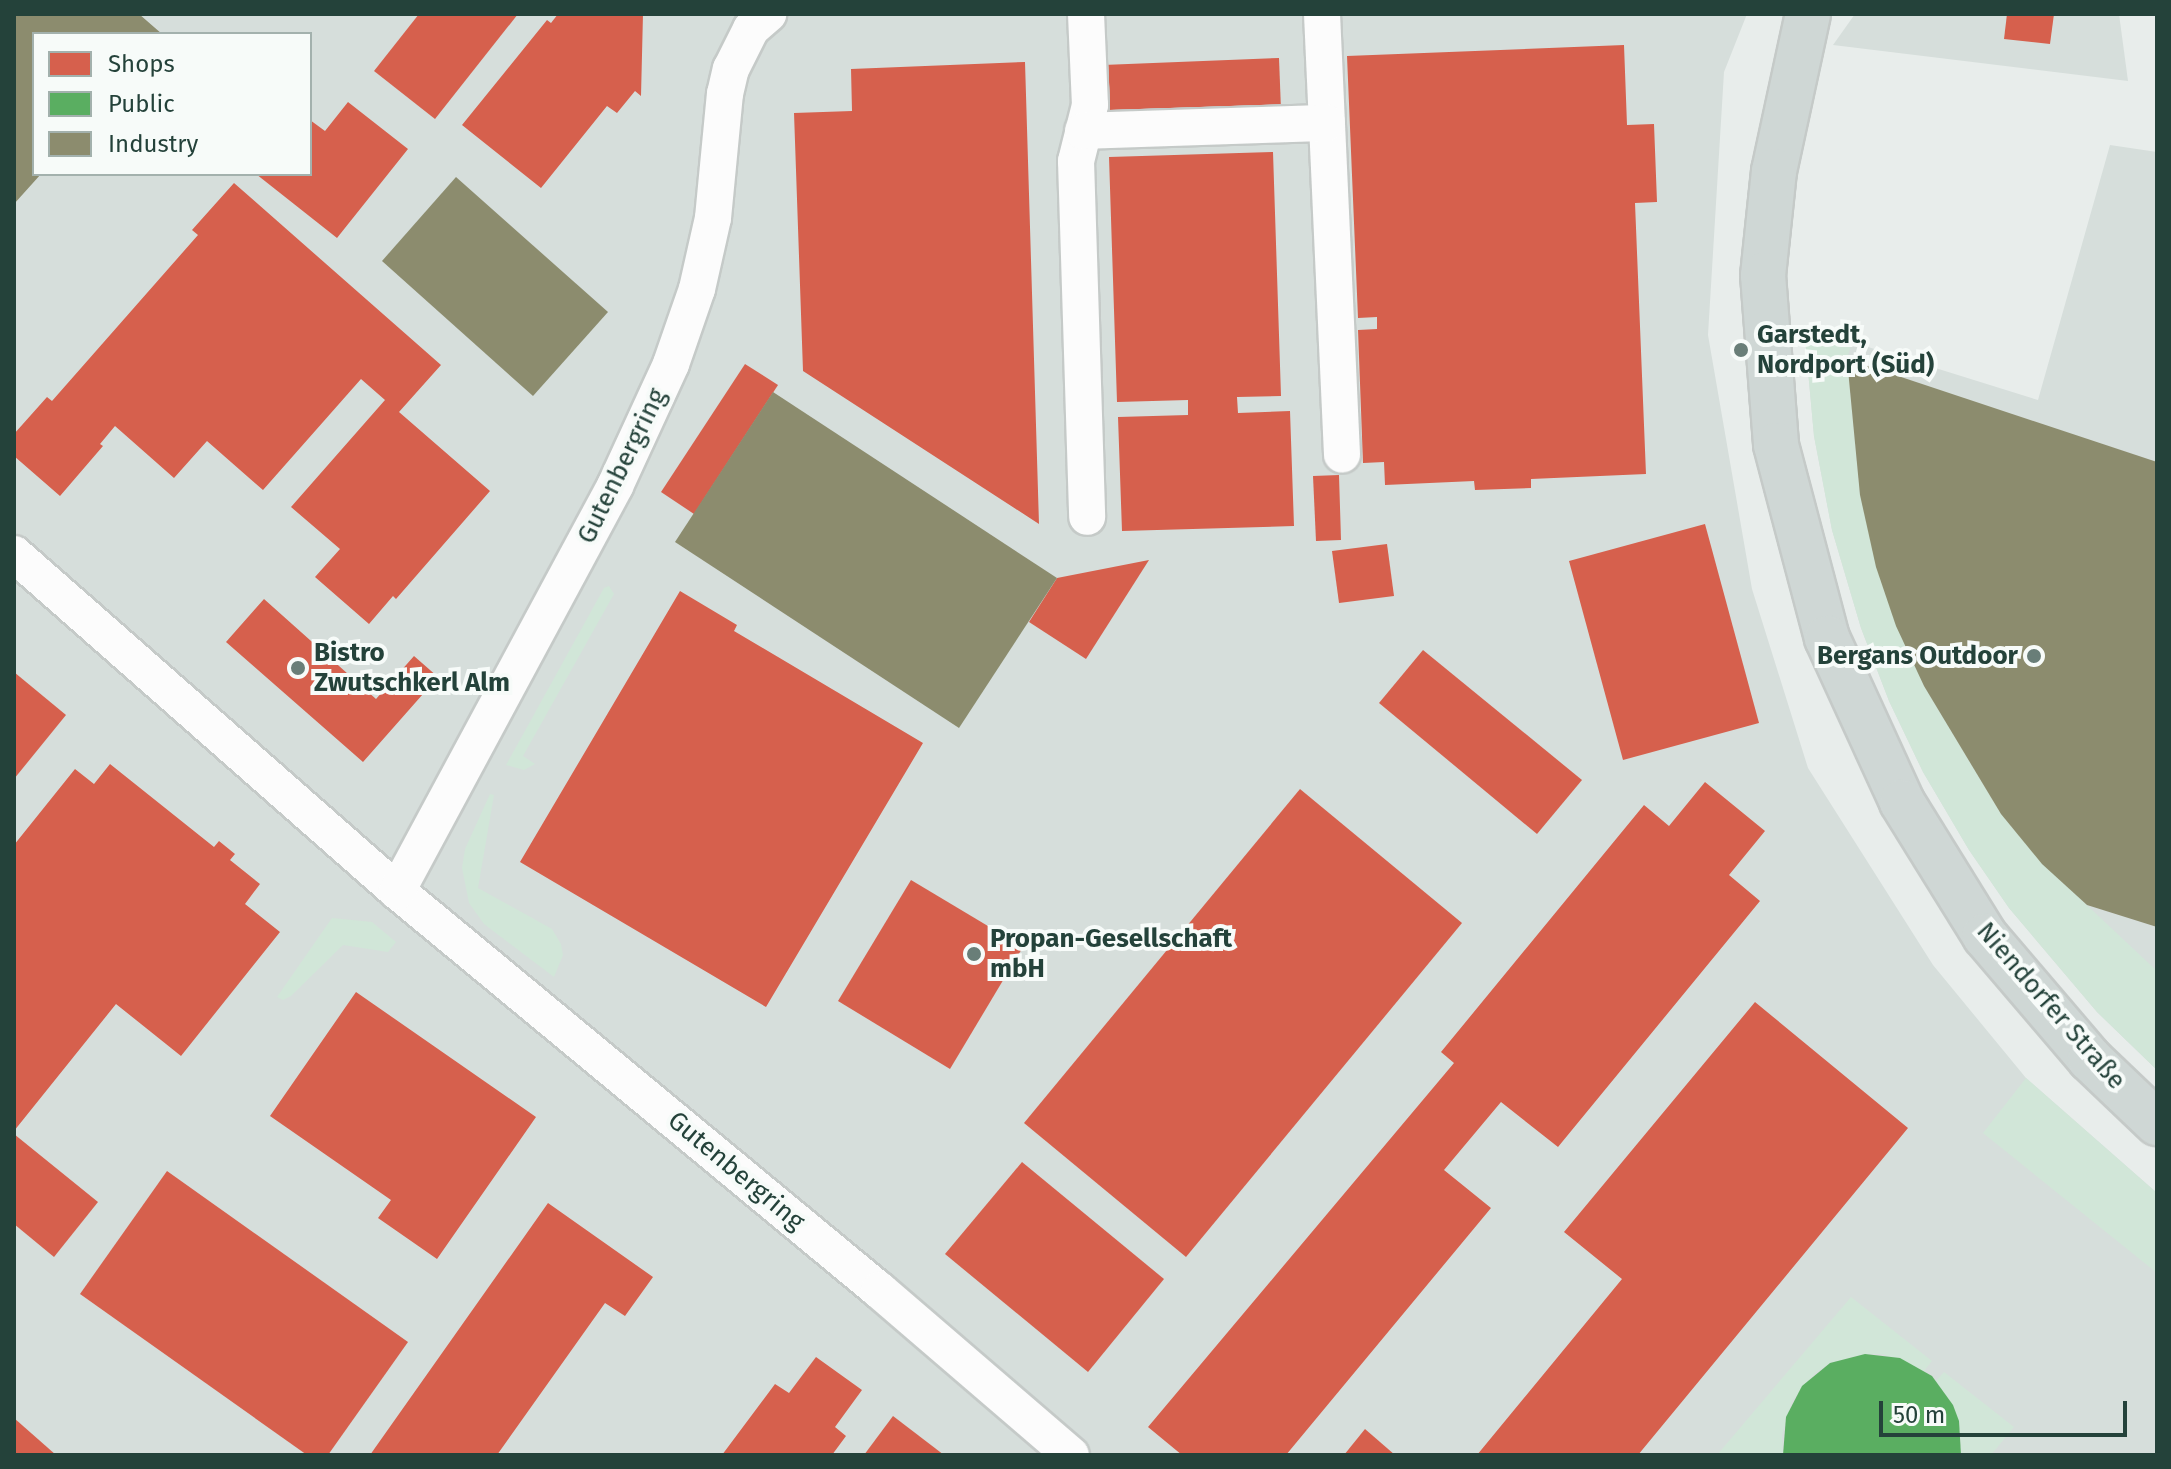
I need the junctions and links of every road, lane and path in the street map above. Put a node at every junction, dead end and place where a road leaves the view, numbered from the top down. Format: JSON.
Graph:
{"nodes":[{"id":1,"x":1086,"y":14,"type":"edge"},
{"id":2,"x":1322,"y":14,"type":"edge"},
{"id":3,"x":1808,"y":14,"type":"edge"},
{"id":4,"x":766,"y":15,"type":"edge"},
{"id":5,"x":1327,"y":123,"type":"junction"},
{"id":6,"x":1083,"y":131,"type":"junction"},
{"id":7,"x":1342,"y":455,"type":"dead end"},
{"id":8,"x":1087,"y":517,"type":"dead end"},
{"id":9,"x":14,"y":554,"type":"edge"},
{"id":10,"x":397,"y":891,"type":"junction"},
{"id":11,"x":2157,"y":1123,"type":"edge"},
{"id":12,"x":1071,"y":1455,"type":"edge"}],
"edges":[{"from":1,"to":6,"type":"street"},
{"from":2,"to":5,"type":"street"},
{"from":3,"to":11,"type":"main road","name":"Niendorfer Straße"},
{"from":4,"to":10,"type":"street","name":"Gutenbergring"},
{"from":5,"to":6,"type":"street"},
{"from":5,"to":7,"type":"street"},
{"from":6,"to":8,"type":"street"},
{"from":9,"to":10,"type":"street","name":"Gutenbergring"},
{"from":10,"to":12,"type":"street","name":"Gutenbergring"}]}
